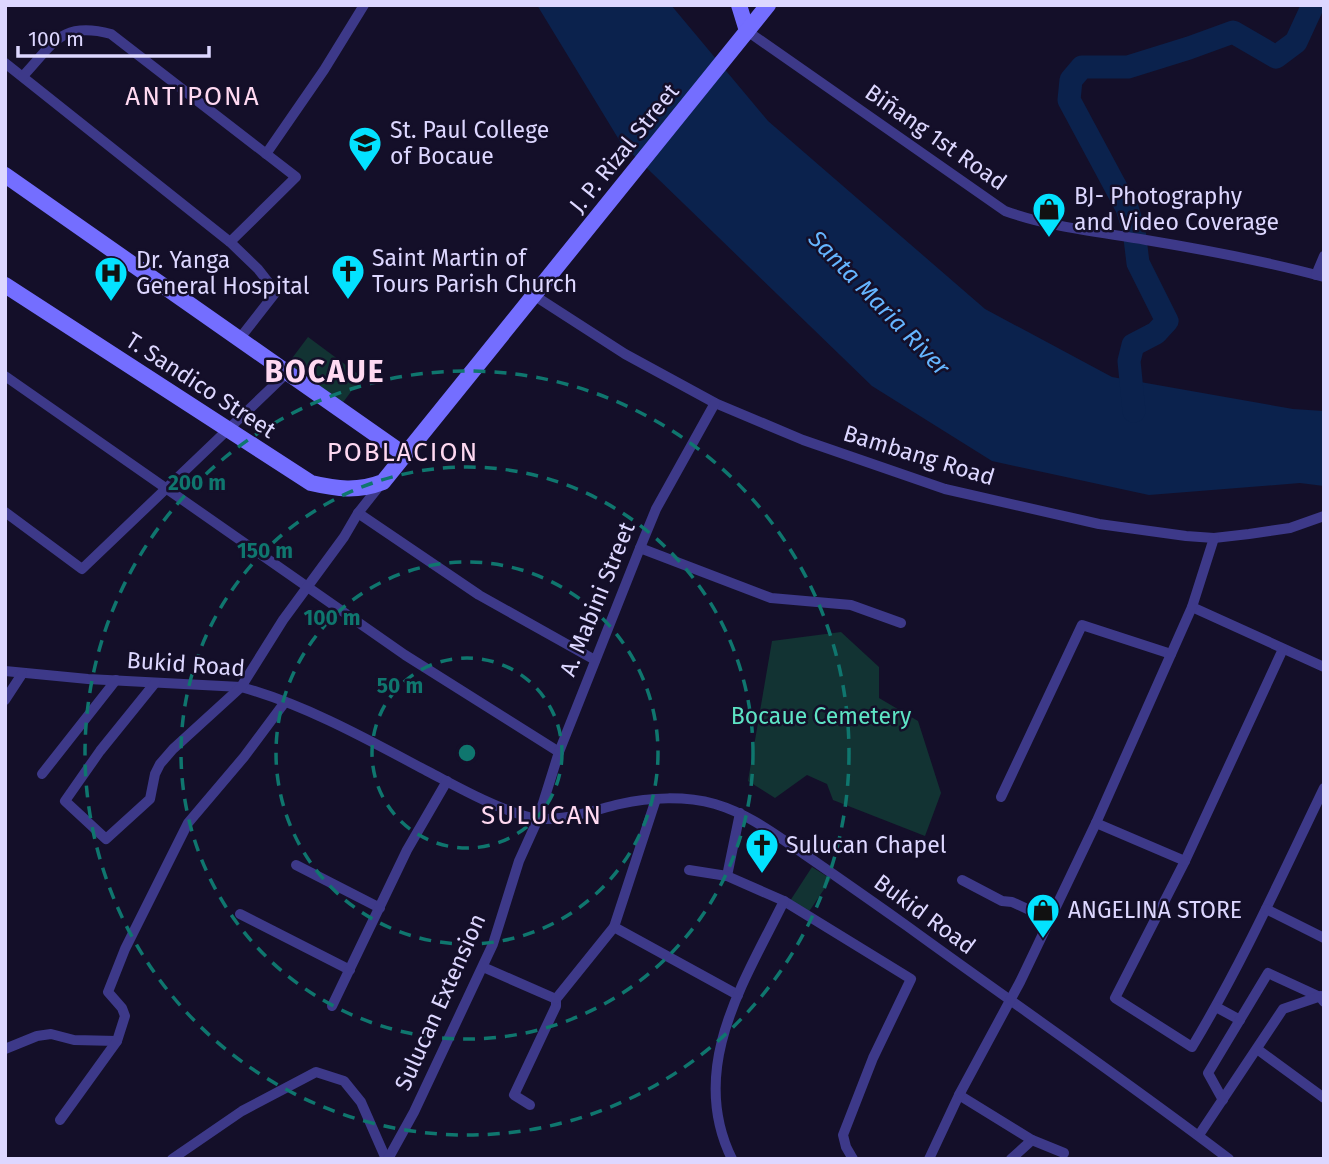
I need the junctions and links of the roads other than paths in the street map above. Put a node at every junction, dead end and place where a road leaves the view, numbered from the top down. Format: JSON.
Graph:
{"nodes":[{"id":1,"x":364,"y":5,"type":"edge"},
{"id":2,"x":739,"y":5,"type":"edge"},
{"id":3,"x":768,"y":5,"type":"edge"},
{"id":4,"x":747,"y":31,"type":"junction"},
{"id":5,"x":5,"y":63,"type":"edge"},
{"id":6,"x":23,"y":76,"type":"junction"},
{"id":7,"x":266,"y":154,"type":"junction"},
{"id":8,"x":5,"y":175,"type":"edge"},
{"id":9,"x":230,"y":242,"type":"junction"},
{"id":10,"x":1324,"y":256,"type":"edge"},
{"id":11,"x":1320,"y":276,"type":"edge"},
{"id":12,"x":5,"y":285,"type":"edge"},
{"id":13,"x":535,"y":296,"type":"junction"},
{"id":14,"x":240,"y":338,"type":"junction"},
{"id":15,"x":288,"y":372,"type":"junction"},
{"id":16,"x":5,"y":376,"type":"edge"},
{"id":17,"x":715,"y":403,"type":"junction"},
{"id":18,"x":228,"y":431,"type":"junction"},
{"id":19,"x":405,"y":455,"type":"junction"},
{"id":20,"x":383,"y":482,"type":"junction"},
{"id":21,"x":167,"y":487,"type":"junction"},
{"id":22,"x":5,"y":512,"type":"edge"},
{"id":23,"x":358,"y":513,"type":"junction"},
{"id":24,"x":1324,"y":516,"type":"edge"},
{"id":25,"x":1214,"y":538,"type":"junction"},
{"id":26,"x":640,"y":548,"type":"junction"},
{"id":27,"x":308,"y":586,"type":"junction"},
{"id":28,"x":1192,"y":607,"type":"junction"},
{"id":29,"x":901,"y":622,"type":"dead end"},
{"id":30,"x":1283,"y":649,"type":"junction"},
{"id":31,"x":1171,"y":654,"type":"junction"},
{"id":32,"x":595,"y":660,"type":"junction"},
{"id":33,"x":1324,"y":667,"type":"edge"},
{"id":34,"x":5,"y":671,"type":"edge"},
{"id":35,"x":22,"y":674,"type":"junction"},
{"id":36,"x":116,"y":680,"type":"junction"},
{"id":37,"x":155,"y":683,"type":"junction"},
{"id":38,"x":241,"y":687,"type":"junction"},
{"id":39,"x":5,"y":700,"type":"edge"},
{"id":40,"x":285,"y":702,"type":"junction"},
{"id":41,"x":559,"y":752,"type":"junction"},
{"id":42,"x":42,"y":774,"type":"dead end"},
{"id":43,"x":447,"y":781,"type":"junction"},
{"id":44,"x":1324,"y":788,"type":"edge"},
{"id":45,"x":1001,"y":797,"type":"dead end"},
{"id":46,"x":656,"y":799,"type":"junction"},
{"id":47,"x":740,"y":813,"type":"junction"},
{"id":48,"x":538,"y":819,"type":"junction"},
{"id":49,"x":1096,"y":823,"type":"junction"},
{"id":50,"x":1185,"y":861,"type":"junction"},
{"id":51,"x":296,"y":865,"type":"dead end"},
{"id":52,"x":689,"y":870,"type":"dead end"},
{"id":53,"x":727,"y":876,"type":"junction"},
{"id":54,"x":962,"y":880,"type":"dead end"},
{"id":55,"x":784,"y":901,"type":"junction"},
{"id":56,"x":380,"y":908,"type":"junction"},
{"id":57,"x":1266,"y":909,"type":"junction"},
{"id":58,"x":240,"y":914,"type":"dead end"},
{"id":59,"x":1049,"y":919,"type":"junction"},
{"id":60,"x":614,"y":927,"type":"junction"},
{"id":61,"x":1324,"y":938,"type":"edge"},
{"id":62,"x":483,"y":967,"type":"junction"},
{"id":63,"x":350,"y":970,"type":"junction"},
{"id":64,"x":738,"y":995,"type":"junction"},
{"id":65,"x":1012,"y":998,"type":"junction"},
{"id":66,"x":1322,"y":998,"type":"edge"},
{"id":67,"x":556,"y":999,"type":"junction"},
{"id":68,"x":332,"y":1006,"type":"dead end"},
{"id":69,"x":1216,"y":1007,"type":"junction"},
{"id":70,"x":1240,"y":1020,"type":"junction"},
{"id":71,"x":117,"y":1041,"type":"junction"},
{"id":72,"x":5,"y":1049,"type":"edge"},
{"id":73,"x":1257,"y":1049,"type":"junction"},
{"id":74,"x":959,"y":1095,"type":"junction"},
{"id":75,"x":1324,"y":1098,"type":"edge"},
{"id":76,"x":1223,"y":1100,"type":"junction"},
{"id":77,"x":530,"y":1105,"type":"dead end"},
{"id":78,"x":60,"y":1120,"type":"dead end"},
{"id":79,"x":1201,"y":1132,"type":"junction"},
{"id":80,"x":1032,"y":1140,"type":"junction"},
{"id":81,"x":1064,"y":1153,"type":"dead end"},
{"id":82,"x":172,"y":1159,"type":"edge"},
{"id":83,"x":387,"y":1159,"type":"edge"},
{"id":84,"x":732,"y":1159,"type":"edge"},
{"id":85,"x":853,"y":1159,"type":"edge"},
{"id":86,"x":929,"y":1159,"type":"edge"},
{"id":87,"x":1011,"y":1159,"type":"edge"},
{"id":88,"x":1229,"y":1159,"type":"edge"}],
"edges":[{"from":1,"to":7,"type":"street"},
{"from":2,"to":4,"type":"main road"},
{"from":3,"to":4,"type":"main road","name":"J. P. Rizal Street"},
{"from":4,"to":11,"type":"street","name":"Biñang 1st Road"},
{"from":4,"to":13,"type":"main road","name":"J. P. Rizal Street"},
{"from":5,"to":6,"type":"street"},
{"from":6,"to":7,"type":"street"},
{"from":6,"to":9,"type":"street"},
{"from":7,"to":9,"type":"street"},
{"from":8,"to":14,"type":"main road"},
{"from":9,"to":14,"type":"street"},
{"from":10,"to":11,"type":"street"},
{"from":12,"to":18,"type":"main road","name":"T. Sandico Street"},
{"from":13,"to":17,"type":"street","name":"Bambang Road"},
{"from":13,"to":19,"type":"main road","name":"J. P. Rizal Street"},
{"from":14,"to":15,"type":"main road"},
{"from":15,"to":18,"type":"street"},
{"from":15,"to":19,"type":"main road"},
{"from":16,"to":21,"type":"street"},
{"from":17,"to":25,"type":"street","name":"Bambang Road"},
{"from":17,"to":26,"type":"street","name":"A. Mabini Street"},
{"from":18,"to":20,"type":"main road","name":"T. Sandico Street"},
{"from":18,"to":21,"type":"street"},
{"from":19,"to":20,"type":"main road","name":"J. P. Rizal Street"},
{"from":20,"to":23,"type":"street"},
{"from":21,"to":22,"type":"street"},
{"from":21,"to":27,"type":"street"},
{"from":23,"to":27,"type":"street"},
{"from":23,"to":32,"type":"street"},
{"from":24,"to":25,"type":"street","name":"Bambang Road"},
{"from":25,"to":28,"type":"street"},
{"from":26,"to":29,"type":"street"},
{"from":26,"to":32,"type":"street","name":"A. Mabini Street"},
{"from":27,"to":38,"type":"street"},
{"from":27,"to":41,"type":"street"},
{"from":28,"to":30,"type":"street"},
{"from":28,"to":31,"type":"street"},
{"from":30,"to":33,"type":"street"},
{"from":30,"to":50,"type":"street"},
{"from":31,"to":45,"type":"street"},
{"from":31,"to":49,"type":"street"},
{"from":32,"to":41,"type":"street","name":"A. Mabini Street"},
{"from":34,"to":35,"type":"street","name":"Bukid Road"},
{"from":35,"to":36,"type":"street","name":"Bukid Road"},
{"from":35,"to":39,"type":"street"},
{"from":36,"to":37,"type":"street","name":"Bukid Road"},
{"from":36,"to":42,"type":"street"},
{"from":37,"to":38,"type":"street","name":"Bukid Road"},
{"from":37,"to":38,"type":"street"},
{"from":38,"to":40,"type":"street","name":"Bukid Road"},
{"from":40,"to":43,"type":"street","name":"Bukid Road"},
{"from":40,"to":71,"type":"street"},
{"from":41,"to":48,"type":"street","name":"A. Mabini Street"},
{"from":43,"to":48,"type":"street","name":"Bukid Road"},
{"from":43,"to":56,"type":"street"},
{"from":44,"to":57,"type":"street"},
{"from":46,"to":47,"type":"street","name":"Bukid Road"},
{"from":46,"to":48,"type":"street","name":"Bukid Road"},
{"from":46,"to":60,"type":"street"},
{"from":47,"to":53,"type":"street"},
{"from":47,"to":65,"type":"street","name":"Bukid Road"},
{"from":48,"to":62,"type":"street","name":"Sulucan Extension"},
{"from":49,"to":50,"type":"street"},
{"from":49,"to":59,"type":"street"},
{"from":50,"to":69,"type":"street"},
{"from":51,"to":56,"type":"street"},
{"from":52,"to":53,"type":"street"},
{"from":53,"to":55,"type":"street"},
{"from":54,"to":59,"type":"street"},
{"from":55,"to":64,"type":"street"},
{"from":55,"to":85,"type":"street"},
{"from":56,"to":63,"type":"street"},
{"from":57,"to":61,"type":"street"},
{"from":57,"to":69,"type":"street"},
{"from":58,"to":63,"type":"street"},
{"from":59,"to":65,"type":"street"},
{"from":60,"to":64,"type":"street"},
{"from":60,"to":67,"type":"street"},
{"from":62,"to":67,"type":"street"},
{"from":62,"to":83,"type":"street","name":"Sulucan Extension"},
{"from":63,"to":68,"type":"street"},
{"from":64,"to":84,"type":"street"},
{"from":65,"to":74,"type":"street"},
{"from":65,"to":79,"type":"street","name":"Bukid Road"},
{"from":66,"to":70,"type":"street"},
{"from":66,"to":73,"type":"street"},
{"from":67,"to":77,"type":"street"},
{"from":69,"to":70,"type":"street"},
{"from":70,"to":76,"type":"street"},
{"from":71,"to":72,"type":"street"},
{"from":71,"to":78,"type":"street"},
{"from":73,"to":75,"type":"street"},
{"from":73,"to":76,"type":"street"},
{"from":74,"to":80,"type":"street"},
{"from":74,"to":86,"type":"street"},
{"from":76,"to":79,"type":"street"},
{"from":79,"to":88,"type":"street","name":"Bukid Road"},
{"from":80,"to":81,"type":"street"},
{"from":80,"to":87,"type":"street"},
{"from":82,"to":83,"type":"street"}]}
